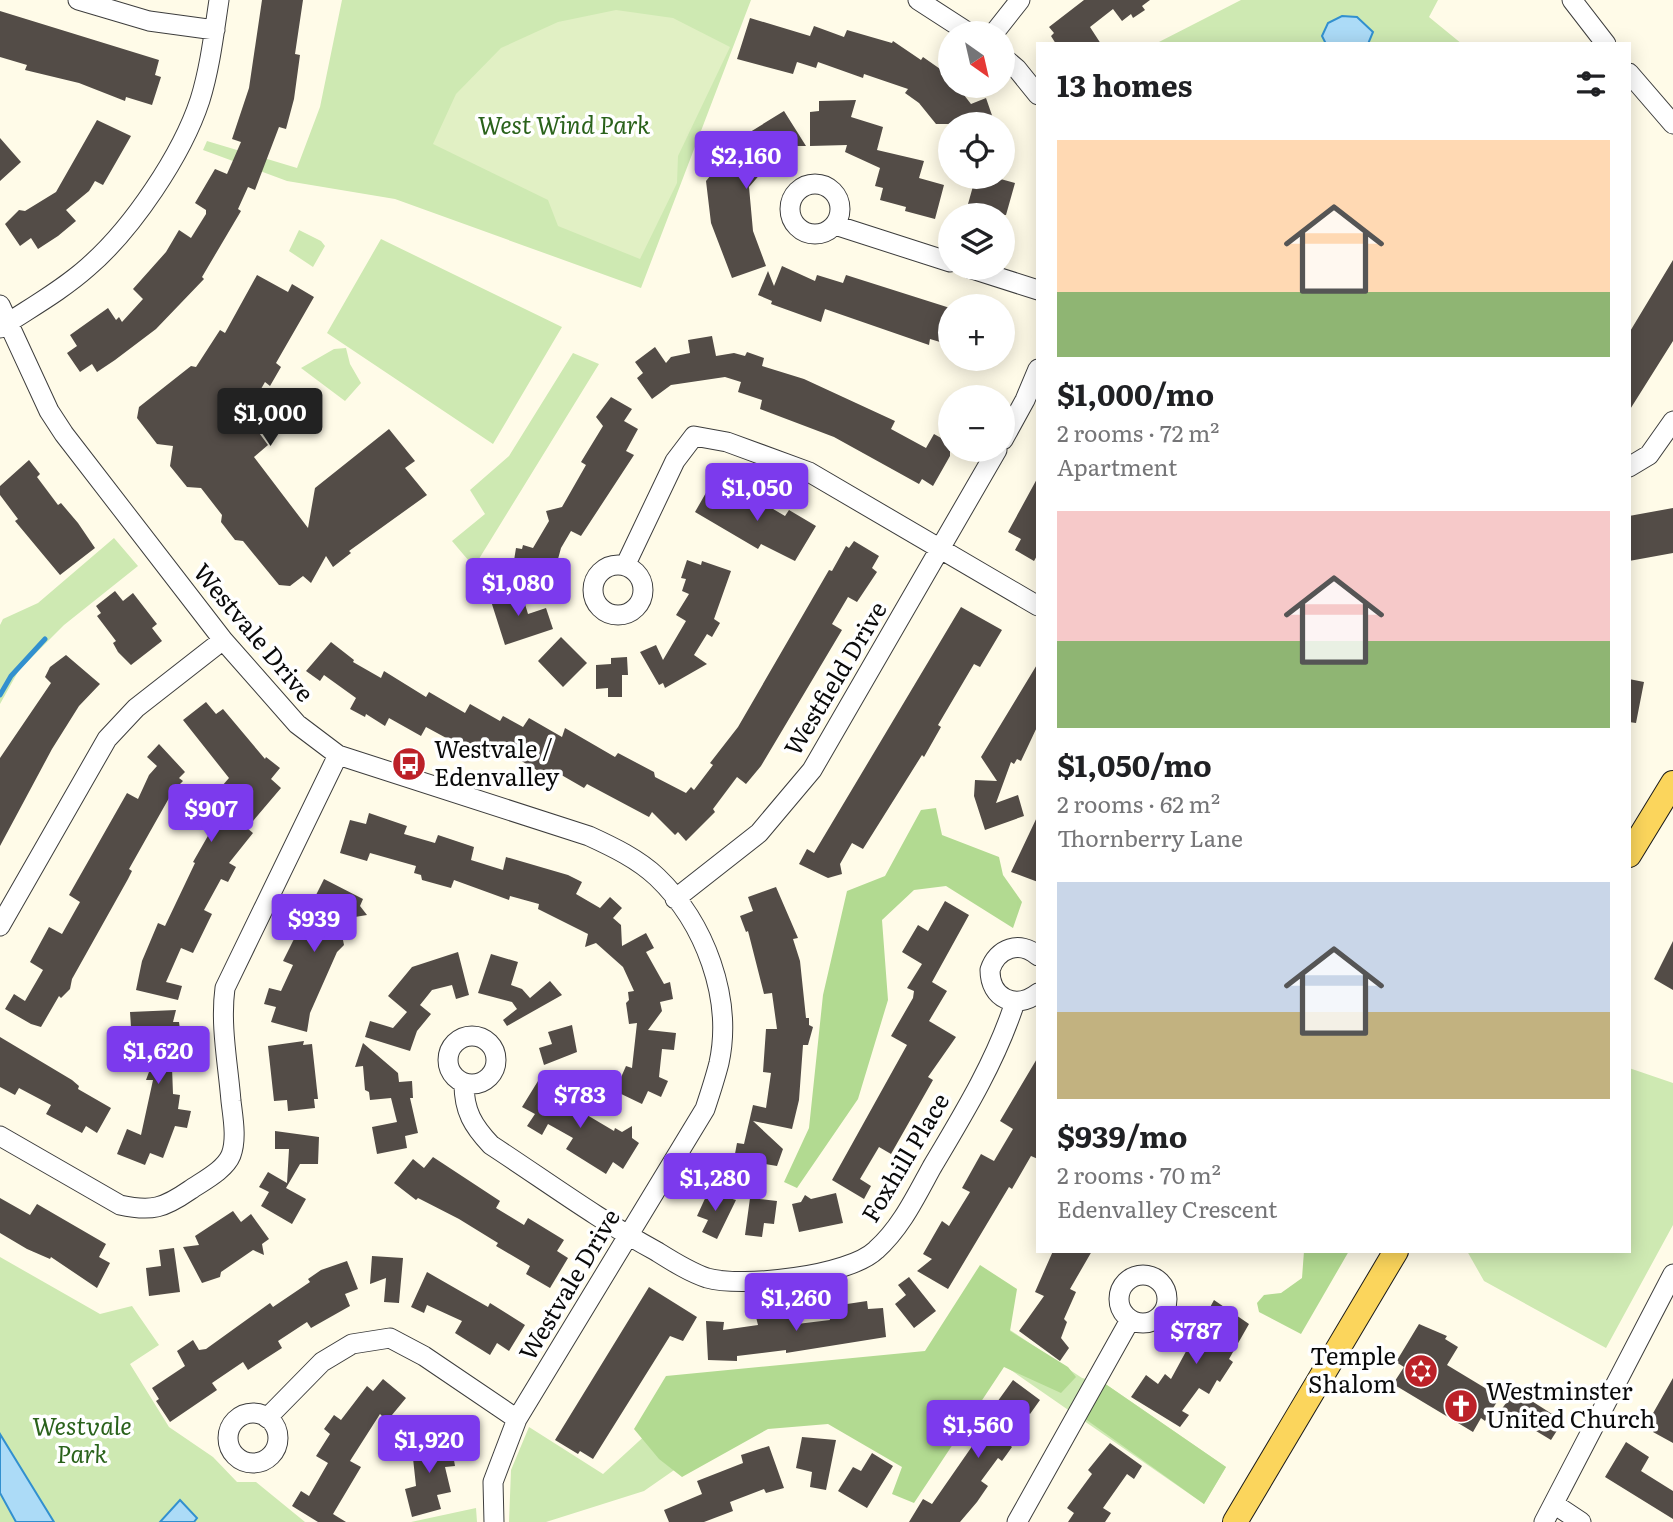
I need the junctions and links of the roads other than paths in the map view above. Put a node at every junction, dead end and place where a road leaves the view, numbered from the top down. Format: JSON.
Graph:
{"nodes":[{"id":1,"x":78,"y":0,"type":"edge"},
{"id":2,"x":219,"y":0,"type":"edge"},
{"id":3,"x":919,"y":0,"type":"edge"},
{"id":4,"x":1020,"y":0,"type":"edge"},
{"id":5,"x":1572,"y":0,"type":"edge"},
{"id":6,"x":951,"y":21,"type":"edge"},
{"id":7,"x":1003,"y":21,"type":"edge"},
{"id":8,"x":215,"y":30,"type":"junction"},
{"id":9,"x":1604,"y":42,"type":"edge"},
{"id":10,"x":1015,"y":67,"type":"edge"},
{"id":11,"x":1631,"y":75,"type":"edge"},
{"id":12,"x":1036,"y":93,"type":"edge"},
{"id":13,"x":1673,"y":124,"type":"edge"},
{"id":14,"x":835,"y":225,"type":"dead end"},
{"id":15,"x":938,"y":258,"type":"edge"},
{"id":16,"x":1007,"y":280,"type":"edge"},
{"id":17,"x":1036,"y":289,"type":"edge"},
{"id":18,"x":3,"y":318,"type":"edge"},
{"id":19,"x":1036,"y":374,"type":"edge"},
{"id":20,"x":1015,"y":418,"type":"edge"},
{"id":21,"x":1673,"y":421,"type":"edge"},
{"id":22,"x":991,"y":462,"type":"edge"},
{"id":23,"x":1631,"y":466,"type":"edge"},
{"id":24,"x":942,"y":549,"type":"junction"},
{"id":25,"x":625,"y":566,"type":"dead end"},
{"id":26,"x":1036,"y":605,"type":"edge"},
{"id":27,"x":223,"y":640,"type":"junction"},
{"id":28,"x":338,"y":755,"type":"junction"},
{"id":29,"x":1673,"y":783,"type":"edge"},
{"id":30,"x":1631,"y":852,"type":"edge"},
{"id":31,"x":675,"y":899,"type":"junction"},
{"id":32,"x":0,"y":926,"type":"edge"},
{"id":33,"x":1036,"y":955,"type":"edge"},
{"id":34,"x":1036,"y":994,"type":"edge"},
{"id":35,"x":1014,"y":1002,"type":"junction"},
{"id":36,"x":464,"y":1084,"type":"dead end"},
{"id":37,"x":0,"y":1136,"type":"edge"},
{"id":38,"x":629,"y":1236,"type":"junction"},
{"id":39,"x":1395,"y":1253,"type":"edge"},
{"id":40,"x":1673,"y":1274,"type":"edge"},
{"id":41,"x":1130,"y":1320,"type":"dead end"},
{"id":42,"x":267,"y":1418,"type":"dead end"},
{"id":43,"x":517,"y":1419,"type":"junction"},
{"id":44,"x":1554,"y":1504,"type":"junction"},
{"id":45,"x":494,"y":1522,"type":"edge"},
{"id":46,"x":1017,"y":1522,"type":"edge"},
{"id":47,"x":1235,"y":1522,"type":"edge"},
{"id":48,"x":1544,"y":1522,"type":"edge"},
{"id":49,"x":1581,"y":1522,"type":"edge"}],
"edges":[{"from":1,"to":8,"type":"street"},
{"from":2,"to":8,"type":"street"},
{"from":3,"to":6,"type":"street"},
{"from":4,"to":7,"type":"street"},
{"from":5,"to":9,"type":"street"},
{"from":8,"to":18,"type":"street"},
{"from":10,"to":12,"type":"street"},
{"from":11,"to":13,"type":"street"},
{"from":14,"to":15,"type":"street"},
{"from":16,"to":17,"type":"street"},
{"from":18,"to":27,"type":"street","name":"Westvale Drive"},
{"from":19,"to":20,"type":"street"},
{"from":21,"to":23,"type":"street"},
{"from":22,"to":24,"type":"street","name":"Westfield Drive"},
{"from":24,"to":25,"type":"street"},
{"from":24,"to":26,"type":"street"},
{"from":24,"to":31,"type":"street","name":"Westfield Drive"},
{"from":27,"to":28,"type":"street","name":"Westvale Drive"},
{"from":27,"to":32,"type":"street"},
{"from":28,"to":31,"type":"street","name":"Westvale Drive"},
{"from":28,"to":37,"type":"street"},
{"from":29,"to":30,"type":"main road"},
{"from":31,"to":38,"type":"street","name":"Westvale Drive"},
{"from":33,"to":35,"type":"street"},
{"from":34,"to":35,"type":"street"},
{"from":35,"to":38,"type":"street","name":"Foxhill Place"},
{"from":36,"to":38,"type":"street","name":"Foxhill Place"},
{"from":38,"to":43,"type":"street","name":"Westvale Drive"},
{"from":39,"to":47,"type":"main road"},
{"from":40,"to":44,"type":"street"},
{"from":41,"to":46,"type":"street"},
{"from":42,"to":43,"type":"street"},
{"from":43,"to":45,"type":"street","name":"Westvale Drive"},
{"from":44,"to":48,"type":"street"},
{"from":44,"to":49,"type":"street"}]}
